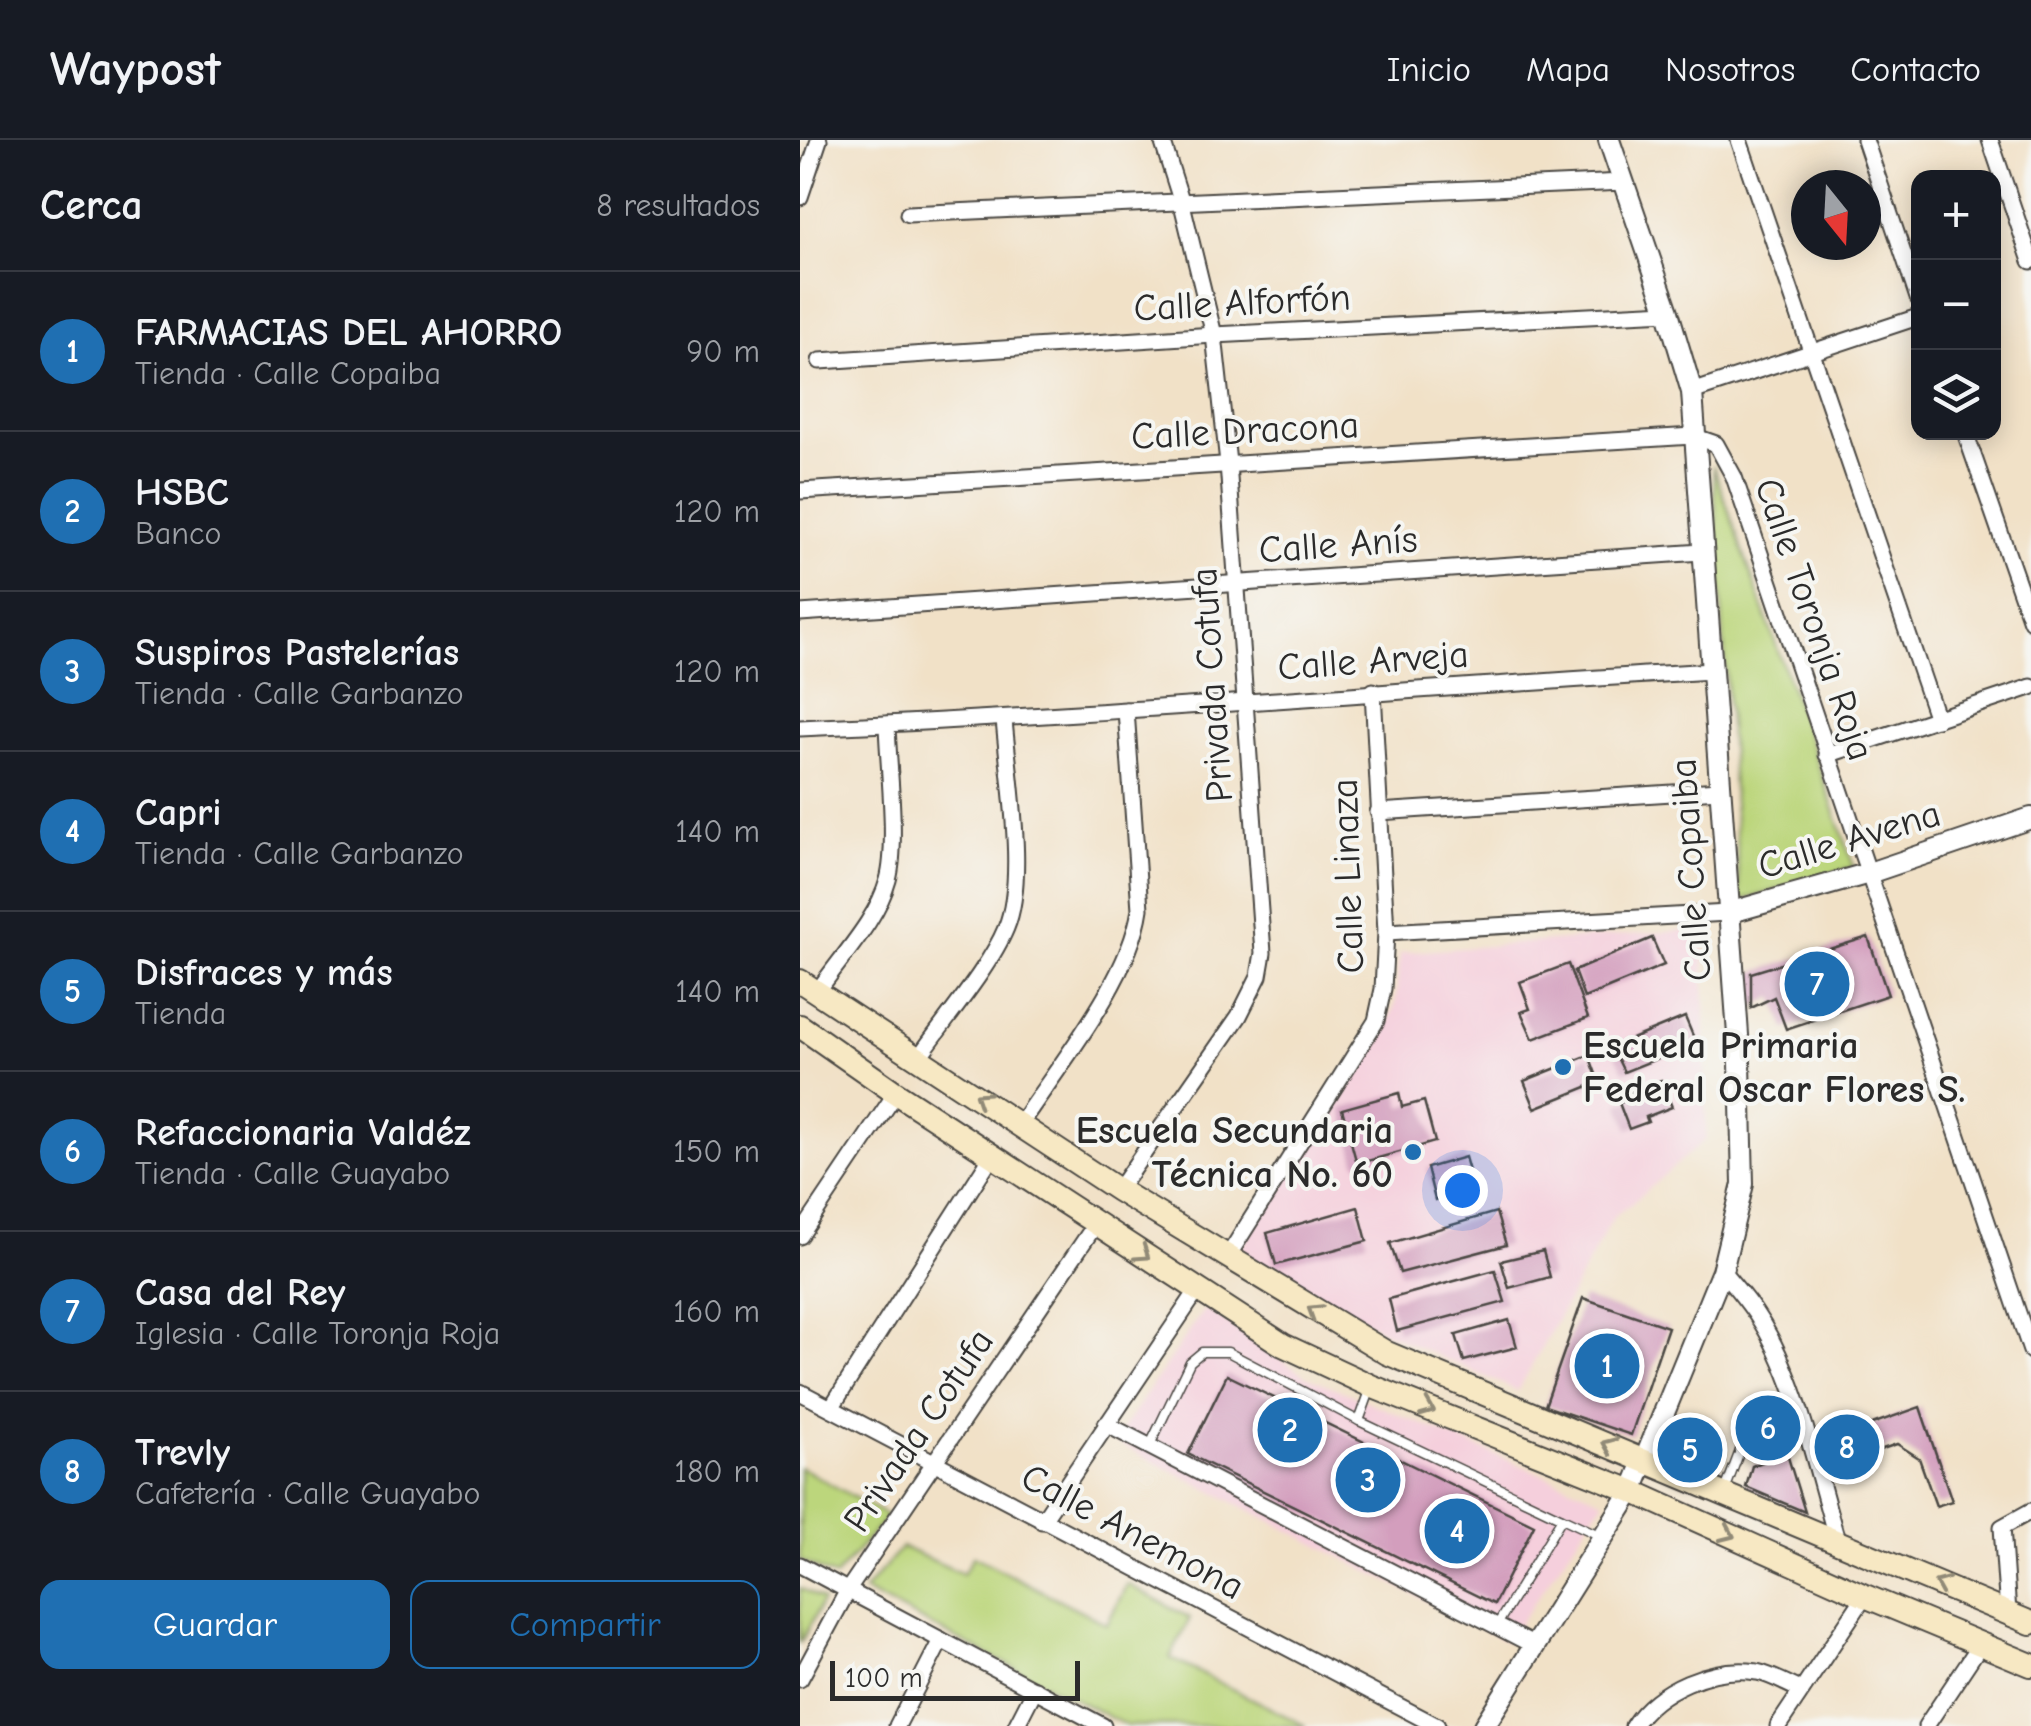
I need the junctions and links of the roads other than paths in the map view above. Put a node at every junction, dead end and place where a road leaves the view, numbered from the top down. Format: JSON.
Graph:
{"nodes":[{"id":1,"x":820,"y":140,"type":"edge"},
{"id":2,"x":1162,"y":140,"type":"edge"},
{"id":3,"x":1609,"y":140,"type":"edge"},
{"id":4,"x":1739,"y":140,"type":"edge"},
{"id":5,"x":1867,"y":140,"type":"edge"},
{"id":6,"x":1990,"y":140,"type":"edge"},
{"id":7,"x":1624,"y":182,"type":"junction"},
{"id":8,"x":800,"y":197,"type":"edge"},
{"id":9,"x":1180,"y":200,"type":"junction"},
{"id":10,"x":908,"y":214,"type":"dead end"},
{"id":11,"x":2031,"y":261,"type":"edge"},
{"id":12,"x":1911,"y":276,"type":"edge"},
{"id":13,"x":1668,"y":312,"type":"junction"},
{"id":14,"x":1911,"y":319,"type":"edge"},
{"id":15,"x":1214,"y":335,"type":"junction"},
{"id":16,"x":1812,"y":352,"type":"junction"},
{"id":17,"x":820,"y":360,"type":"dead end"},
{"id":18,"x":1692,"y":392,"type":"junction"},
{"id":19,"x":1693,"y":436,"type":"junction"},
{"id":20,"x":1968,"y":440,"type":"edge"},
{"id":21,"x":1228,"y":463,"type":"junction"},
{"id":22,"x":800,"y":491,"type":"edge"},
{"id":23,"x":1702,"y":552,"type":"junction"},
{"id":24,"x":1237,"y":584,"type":"junction"},
{"id":25,"x":800,"y":612,"type":"edge"},
{"id":26,"x":2031,"y":622,"type":"edge"},
{"id":27,"x":1710,"y":671,"type":"junction"},
{"id":28,"x":2031,"y":688,"type":"edge"},
{"id":29,"x":1373,"y":691,"type":"junction"},
{"id":30,"x":1244,"y":702,"type":"junction"},
{"id":31,"x":1126,"y":710,"type":"junction"},
{"id":32,"x":1937,"y":718,"type":"junction"},
{"id":33,"x":1004,"y":720,"type":"junction"},
{"id":34,"x":887,"y":724,"type":"junction"},
{"id":35,"x":800,"y":728,"type":"edge"},
{"id":36,"x":1827,"y":755,"type":"junction"},
{"id":37,"x":1719,"y":790,"type":"junction"},
{"id":38,"x":1378,"y":812,"type":"junction"},
{"id":39,"x":2031,"y":818,"type":"edge"},
{"id":40,"x":1866,"y":874,"type":"junction"},
{"id":41,"x":1728,"y":913,"type":"junction"},
{"id":42,"x":1386,"y":932,"type":"junction"},
{"id":43,"x":809,"y":986,"type":"edge"},
{"id":44,"x":800,"y":1026,"type":"edge"},
{"id":45,"x":919,"y":1057,"type":"junction"},
{"id":46,"x":896,"y":1092,"type":"junction"},
{"id":47,"x":1020,"y":1124,"type":"junction"},
{"id":48,"x":993,"y":1154,"type":"junction"},
{"id":49,"x":1118,"y":1190,"type":"junction"},
{"id":50,"x":1097,"y":1222,"type":"junction"},
{"id":51,"x":800,"y":1236,"type":"edge"},
{"id":52,"x":1228,"y":1256,"type":"junction"},
{"id":53,"x":1722,"y":1271,"type":"junction"},
{"id":54,"x":1197,"y":1291,"type":"junction"},
{"id":55,"x":2031,"y":1351,"type":"edge"},
{"id":56,"x":1387,"y":1353,"type":"junction"},
{"id":57,"x":1371,"y":1386,"type":"junction"},
{"id":58,"x":800,"y":1392,"type":"edge"},
{"id":59,"x":831,"y":1408,"type":"junction"},
{"id":60,"x":1359,"y":1421,"type":"junction"},
{"id":61,"x":1106,"y":1424,"type":"junction"},
{"id":62,"x":1748,"y":1426,"type":"dead end"},
{"id":63,"x":1150,"y":1445,"type":"junction"},
{"id":64,"x":1644,"y":1460,"type":"junction"},
{"id":65,"x":937,"y":1463,"type":"junction"},
{"id":66,"x":1632,"y":1491,"type":"junction"},
{"id":67,"x":1724,"y":1493,"type":"junction"},
{"id":68,"x":2031,"y":1511,"type":"edge"},
{"id":69,"x":1562,"y":1518,"type":"junction"},
{"id":70,"x":1042,"y":1521,"type":"junction"},
{"id":71,"x":1603,"y":1537,"type":"junction"},
{"id":72,"x":1837,"y":1540,"type":"junction"},
{"id":73,"x":800,"y":1566,"type":"edge"},
{"id":74,"x":848,"y":1590,"type":"junction"},
{"id":75,"x":1866,"y":1596,"type":"junction"},
{"id":76,"x":2008,"y":1613,"type":"junction"},
{"id":77,"x":2031,"y":1622,"type":"edge"},
{"id":78,"x":1496,"y":1626,"type":"junction"},
{"id":79,"x":940,"y":1640,"type":"junction"},
{"id":80,"x":1980,"y":1645,"type":"junction"},
{"id":81,"x":1534,"y":1646,"type":"junction"},
{"id":82,"x":2031,"y":1665,"type":"edge"},
{"id":83,"x":800,"y":1679,"type":"edge"},
{"id":84,"x":1036,"y":1689,"type":"junction"},
{"id":85,"x":1801,"y":1690,"type":"junction"},
{"id":86,"x":896,"y":1726,"type":"edge"},
{"id":87,"x":1016,"y":1726,"type":"edge"},
{"id":88,"x":1103,"y":1726,"type":"edge"},
{"id":89,"x":1437,"y":1726,"type":"edge"},
{"id":90,"x":1484,"y":1726,"type":"edge"},
{"id":91,"x":1633,"y":1726,"type":"edge"},
{"id":92,"x":1778,"y":1726,"type":"edge"},
{"id":93,"x":1926,"y":1726,"type":"edge"}],
"edges":[{"from":1,"to":8,"type":"street"},
{"from":2,"to":9,"type":"street","name":"Privada Cotufa"},
{"from":3,"to":7,"type":"street","name":"Calle Copaiba"},
{"from":4,"to":16,"type":"street"},
{"from":5,"to":12,"type":"street"},
{"from":6,"to":11,"type":"street"},
{"from":7,"to":9,"type":"street"},
{"from":7,"to":13,"type":"street","name":"Calle Copaiba"},
{"from":9,"to":10,"type":"street"},
{"from":9,"to":15,"type":"street","name":"Privada Cotufa"},
{"from":13,"to":15,"type":"street","name":"Calle Alforfón"},
{"from":13,"to":18,"type":"street","name":"Calle Copaiba"},
{"from":14,"to":16,"type":"street"},
{"from":15,"to":17,"type":"street","name":"Calle Alforfón"},
{"from":15,"to":21,"type":"street","name":"Privada Cotufa"},
{"from":16,"to":18,"type":"street"},
{"from":16,"to":32,"type":"street"},
{"from":18,"to":19,"type":"street","name":"Calle Copaiba"},
{"from":19,"to":21,"type":"street","name":"Calle Dracona"},
{"from":19,"to":23,"type":"street","name":"Calle Copaiba"},
{"from":19,"to":36,"type":"street","name":"Calle Toronja Roja"},
{"from":20,"to":26,"type":"street"},
{"from":21,"to":22,"type":"street","name":"Calle Dracona"},
{"from":21,"to":24,"type":"street","name":"Privada Cotufa"},
{"from":23,"to":24,"type":"street","name":"Calle Anís"},
{"from":23,"to":27,"type":"street","name":"Calle Copaiba"},
{"from":24,"to":25,"type":"street","name":"Calle Anís"},
{"from":24,"to":30,"type":"street","name":"Privada Cotufa"},
{"from":27,"to":29,"type":"street","name":"Calle Arveja"},
{"from":27,"to":37,"type":"street","name":"Calle Copaiba"},
{"from":28,"to":32,"type":"street"},
{"from":29,"to":30,"type":"street","name":"Calle Arveja"},
{"from":29,"to":38,"type":"street","name":"Calle Linaza"},
{"from":30,"to":31,"type":"street","name":"Calle Arveja"},
{"from":30,"to":49,"type":"street","name":"Privada Cotufa"},
{"from":31,"to":33,"type":"street","name":"Calle Arveja"},
{"from":31,"to":47,"type":"street"},
{"from":32,"to":36,"type":"street"},
{"from":33,"to":34,"type":"street","name":"Calle Arveja"},
{"from":33,"to":45,"type":"street"},
{"from":34,"to":35,"type":"street","name":"Calle Arveja"},
{"from":34,"to":43,"type":"street"},
{"from":36,"to":40,"type":"street","name":"Calle Toronja Roja"},
{"from":37,"to":38,"type":"street"},
{"from":37,"to":41,"type":"street","name":"Calle Copaiba"},
{"from":38,"to":42,"type":"street","name":"Calle Linaza"},
{"from":39,"to":40,"type":"street","name":"Calle Avena"},
{"from":40,"to":41,"type":"street","name":"Calle Avena"},
{"from":40,"to":55,"type":"street","name":"Calle Toronja Roja"},
{"from":41,"to":42,"type":"street","name":"Calle Avena"},
{"from":41,"to":53,"type":"street","name":"Calle Copaiba"},
{"from":42,"to":52,"type":"street","name":"Calle Linaza"},
{"from":43,"to":45,"type":"main road"},
{"from":44,"to":46,"type":"main road"},
{"from":47,"to":45,"type":"main road","one_way":true},
{"from":46,"to":48,"type":"main road"},
{"from":46,"to":51,"type":"street"},
{"from":47,"to":49,"type":"main road"},
{"from":48,"to":50,"type":"main road"},
{"from":48,"to":59,"type":"street"},
{"from":49,"to":52,"type":"main road"},
{"from":50,"to":54,"type":"main road","one_way":true},
{"from":50,"to":65,"type":"street","name":"Privada Cotufa"},
{"from":56,"to":52,"type":"main road","one_way":true},
{"from":53,"to":64,"type":"street","name":"Calle Copaiba"},
{"from":53,"to":72,"type":"street"},
{"from":54,"to":57,"type":"main road"},
{"from":54,"to":61,"type":"street"},
{"from":56,"to":57,"type":"main road"},
{"from":64,"to":56,"type":"main road","one_way":true},
{"from":57,"to":60,"type":"lane"},
{"from":57,"to":66,"type":"main road","one_way":true},
{"from":58,"to":59,"type":"street","name":"Calle Anemona"},
{"from":59,"to":65,"type":"street","name":"Calle Anemona"},
{"from":60,"to":63,"type":"lane"},
{"from":60,"to":69,"type":"lane"},
{"from":61,"to":63,"type":"street"},
{"from":61,"to":70,"type":"street"},
{"from":62,"to":67,"type":"lane"},
{"from":63,"to":78,"type":"street"},
{"from":64,"to":66,"type":"street","name":"Calle Copaiba"},
{"from":64,"to":67,"type":"main road"},
{"from":65,"to":70,"type":"street","name":"Calle Anemona"},
{"from":65,"to":74,"type":"street","name":"Privada Cotufa"},
{"from":66,"to":71,"type":"street","name":"Calle Copaiba"},
{"from":66,"to":75,"type":"main road","one_way":true},
{"from":67,"to":72,"type":"main road"},
{"from":68,"to":76,"type":"street"},
{"from":69,"to":71,"type":"lane"},
{"from":69,"to":78,"type":"lane"},
{"from":70,"to":89,"type":"street","name":"Calle Anemona"},
{"from":71,"to":81,"type":"street","name":"Calle Copaiba"},
{"from":76,"to":72,"type":"main road","one_way":true},
{"from":73,"to":74,"type":"street"},
{"from":74,"to":79,"type":"street"},
{"from":74,"to":83,"type":"street","name":"Privada Cotufa"},
{"from":75,"to":80,"type":"main road"},
{"from":75,"to":85,"type":"street"},
{"from":76,"to":77,"type":"main road"},
{"from":78,"to":81,"type":"street"},
{"from":79,"to":84,"type":"street"},
{"from":79,"to":86,"type":"street"},
{"from":80,"to":82,"type":"main road"},
{"from":80,"to":93,"type":"street"},
{"from":81,"to":90,"type":"street","name":"Calle Copaiba"},
{"from":84,"to":87,"type":"street"},
{"from":84,"to":88,"type":"street"},
{"from":85,"to":91,"type":"street"},
{"from":85,"to":92,"type":"street"}]}
